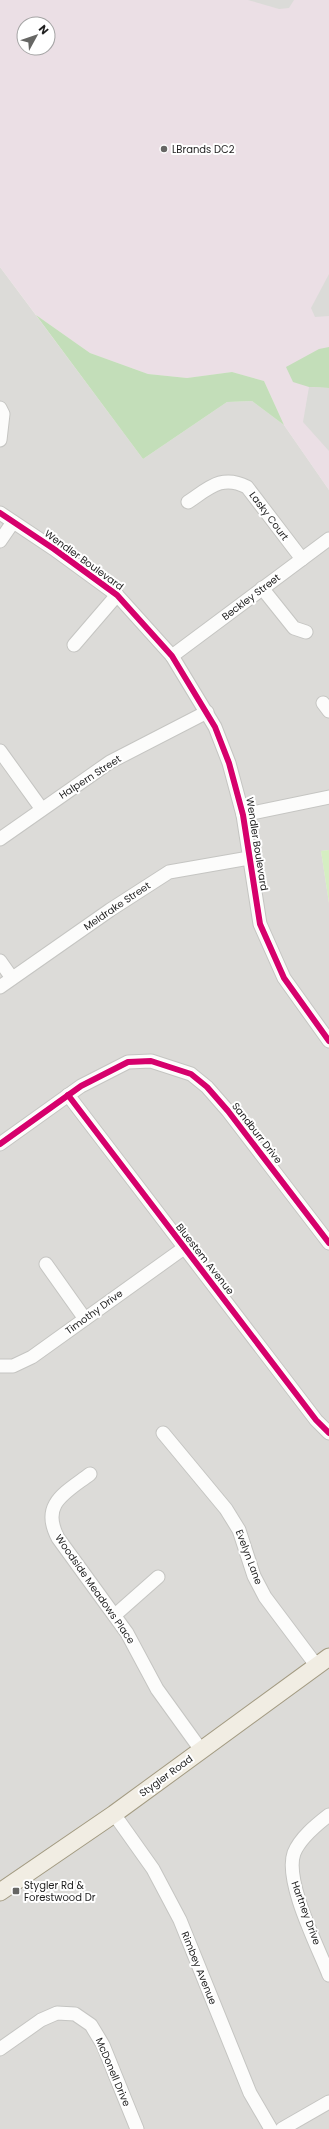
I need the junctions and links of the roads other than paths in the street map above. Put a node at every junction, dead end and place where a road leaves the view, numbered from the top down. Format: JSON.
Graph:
{"nodes":[{"id":1,"x":0,"y":408,"type":"edge"},
{"id":2,"x":0,"y":440,"type":"edge"},
{"id":3,"x":188,"y":502,"type":"dead end"},
{"id":4,"x":0,"y":513,"type":"edge"},
{"id":5,"x":13,"y":522,"type":"junction"},
{"id":6,"x":329,"y":539,"type":"edge"},
{"id":7,"x":0,"y":541,"type":"edge"},
{"id":8,"x":302,"y":559,"type":"junction"},
{"id":9,"x":262,"y":588,"type":"junction"},
{"id":10,"x":117,"y":595,"type":"junction"},
{"id":11,"x":306,"y":632,"type":"dead end"},
{"id":12,"x":74,"y":645,"type":"dead end"},
{"id":13,"x":172,"y":656,"type":"junction"},
{"id":14,"x":207,"y":712,"type":"junction"},
{"id":15,"x":0,"y":751,"type":"edge"},
{"id":16,"x":329,"y":797,"type":"edge"},
{"id":17,"x":41,"y":808,"type":"junction"},
{"id":18,"x":243,"y":815,"type":"junction"},
{"id":19,"x":0,"y":839,"type":"edge"},
{"id":20,"x":249,"y":858,"type":"junction"},
{"id":21,"x":0,"y":962,"type":"edge"},
{"id":22,"x":12,"y":978,"type":"junction"},
{"id":23,"x":0,"y":987,"type":"edge"},
{"id":24,"x":329,"y":1041,"type":"edge"},
{"id":25,"x":68,"y":1095,"type":"junction"},
{"id":26,"x":0,"y":1144,"type":"edge"},
{"id":27,"x":329,"y":1243,"type":"edge"},
{"id":28,"x":184,"y":1248,"type":"junction"},
{"id":29,"x":46,"y":1264,"type":"dead end"},
{"id":30,"x":85,"y":1319,"type":"junction"},
{"id":31,"x":0,"y":1366,"type":"edge"},
{"id":32,"x":163,"y":1433,"type":"dead end"},
{"id":33,"x":329,"y":1433,"type":"edge"},
{"id":34,"x":90,"y":1474,"type":"dead end"},
{"id":35,"x":158,"y":1577,"type":"dead end"},
{"id":36,"x":115,"y":1615,"type":"junction"},
{"id":37,"x":323,"y":1661,"type":"edge"},
{"id":38,"x":201,"y":1750,"type":"junction"},
{"id":39,"x":114,"y":1814,"type":"junction"},
{"id":40,"x":329,"y":1815,"type":"edge"},
{"id":41,"x":0,"y":1892,"type":"edge"},
{"id":42,"x":329,"y":1975,"type":"edge"},
{"id":43,"x":0,"y":2049,"type":"edge"},
{"id":44,"x":329,"y":2102,"type":"edge"},
{"id":45,"x":137,"y":2129,"type":"edge"},
{"id":46,"x":271,"y":2129,"type":"edge"},
{"id":47,"x":282,"y":2129,"type":"edge"}],
"edges":[{"from":1,"to":2,"type":"street"},
{"from":3,"to":8,"type":"street","name":"Lasky Court"},
{"from":4,"to":5,"type":"street","name":"Wendler Boulevard"},
{"from":5,"to":7,"type":"street"},
{"from":5,"to":10,"type":"street","name":"Wendler Boulevard"},
{"from":6,"to":8,"type":"street","name":"Beckley Street"},
{"from":8,"to":9,"type":"street","name":"Beckley Street"},
{"from":9,"to":11,"type":"street"},
{"from":9,"to":13,"type":"street","name":"Beckley Street"},
{"from":10,"to":12,"type":"street"},
{"from":10,"to":13,"type":"street","name":"Wendler Boulevard"},
{"from":13,"to":14,"type":"street","name":"Wendler Boulevard"},
{"from":14,"to":17,"type":"street","name":"Halpern Street"},
{"from":14,"to":18,"type":"street","name":"Wendler Boulevard"},
{"from":15,"to":17,"type":"street"},
{"from":16,"to":18,"type":"street"},
{"from":17,"to":19,"type":"street","name":"Halpern Street"},
{"from":18,"to":20,"type":"street","name":"Wendler Boulevard"},
{"from":20,"to":22,"type":"street","name":"Meldrake Street"},
{"from":20,"to":24,"type":"street","name":"Wendler Boulevard"},
{"from":21,"to":22,"type":"street"},
{"from":22,"to":23,"type":"street","name":"Meldrake Street"},
{"from":25,"to":26,"type":"street","name":"Sandburr Drive"},
{"from":25,"to":27,"type":"street","name":"Sandburr Drive"},
{"from":25,"to":28,"type":"street","name":"Bluestem Avenue"},
{"from":28,"to":30,"type":"street","name":"Timothy Drive"},
{"from":28,"to":33,"type":"street","name":"Bluestem Avenue"},
{"from":29,"to":30,"type":"street"},
{"from":30,"to":31,"type":"street","name":"Timothy Drive"},
{"from":32,"to":37,"type":"street","name":"Evelyn Lane"},
{"from":34,"to":36,"type":"street","name":"Woodside Meadows Place"},
{"from":35,"to":36,"type":"street"},
{"from":36,"to":38,"type":"street","name":"Woodside Meadows Place"},
{"from":37,"to":38,"type":"main road","name":"Stygler Road"},
{"from":38,"to":39,"type":"main road","name":"Stygler Road"},
{"from":39,"to":41,"type":"main road","name":"Stygler Road"},
{"from":39,"to":46,"type":"street","name":"Rimbey Avenue"},
{"from":40,"to":42,"type":"street","name":"Hartney Drive"},
{"from":43,"to":45,"type":"street","name":"McDonell Drive"},
{"from":44,"to":47,"type":"street"}]}
